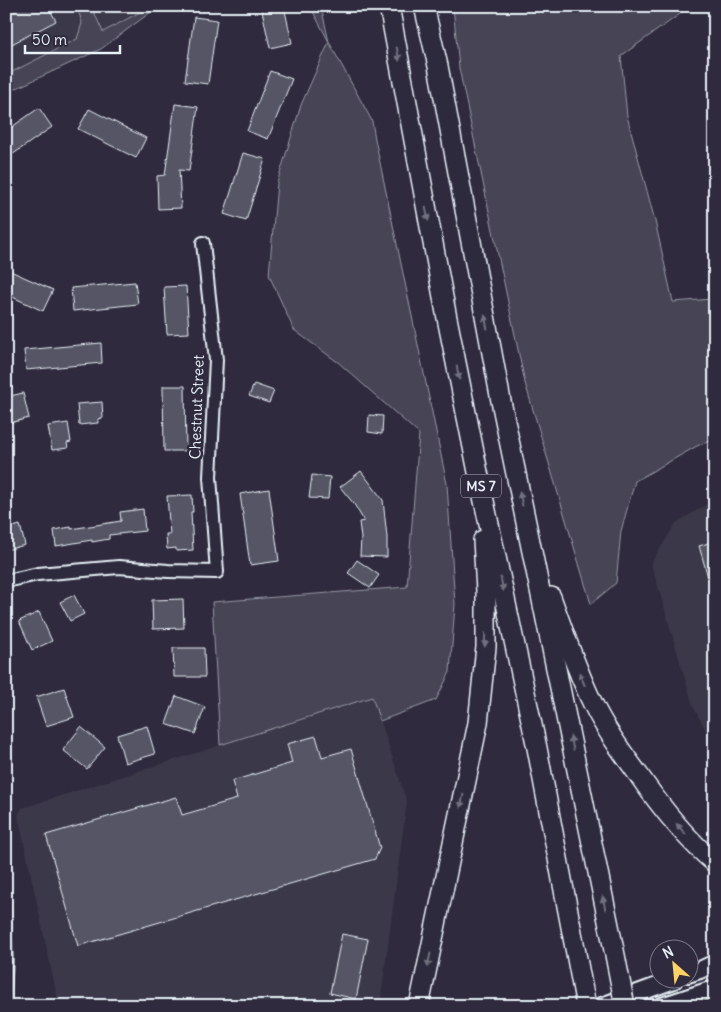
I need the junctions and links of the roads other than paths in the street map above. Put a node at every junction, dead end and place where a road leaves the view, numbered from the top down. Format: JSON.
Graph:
{"nodes":[{"id":1,"x":389,"y":6,"type":"edge"},
{"id":2,"x":424,"y":6,"type":"edge"},
{"id":3,"x":203,"y":243,"type":"dead end"},
{"id":4,"x":481,"y":486,"type":"junction"},
{"id":5,"x":529,"y":534,"type":"junction"},
{"id":6,"x":6,"y":582,"type":"edge"},
{"id":7,"x":715,"y":863,"type":"edge"},
{"id":8,"x":715,"y":962,"type":"edge"},
{"id":9,"x":698,"y":971,"type":"edge"},
{"id":10,"x":648,"y":989,"type":"edge"},
{"id":11,"x":715,"y":990,"type":"edge"},
{"id":12,"x":419,"y":1006,"type":"edge"},
{"id":13,"x":586,"y":1006,"type":"edge"},
{"id":14,"x":602,"y":1006,"type":"edge"},
{"id":15,"x":625,"y":1006,"type":"edge"},
{"id":16,"x":662,"y":1006,"type":"edge"}],
"edges":[{"from":1,"to":4,"type":"highway","number":"MS 7","one_way":true},
{"from":5,"to":2,"type":"highway","number":"MS 7","one_way":true},
{"from":3,"to":6,"type":"street","name":"Chestnut Street"},
{"from":4,"to":12,"type":"highway","one_way":true},
{"from":4,"to":13,"type":"highway","number":"MS 7","one_way":true},
{"from":7,"to":5,"type":"highway","one_way":true},
{"from":15,"to":5,"type":"highway","number":"MS 7","one_way":true,"bridge":true},
{"from":8,"to":9,"type":"main road"},
{"from":10,"to":14,"type":"main road"},
{"from":11,"to":16,"type":"main road"}]}
